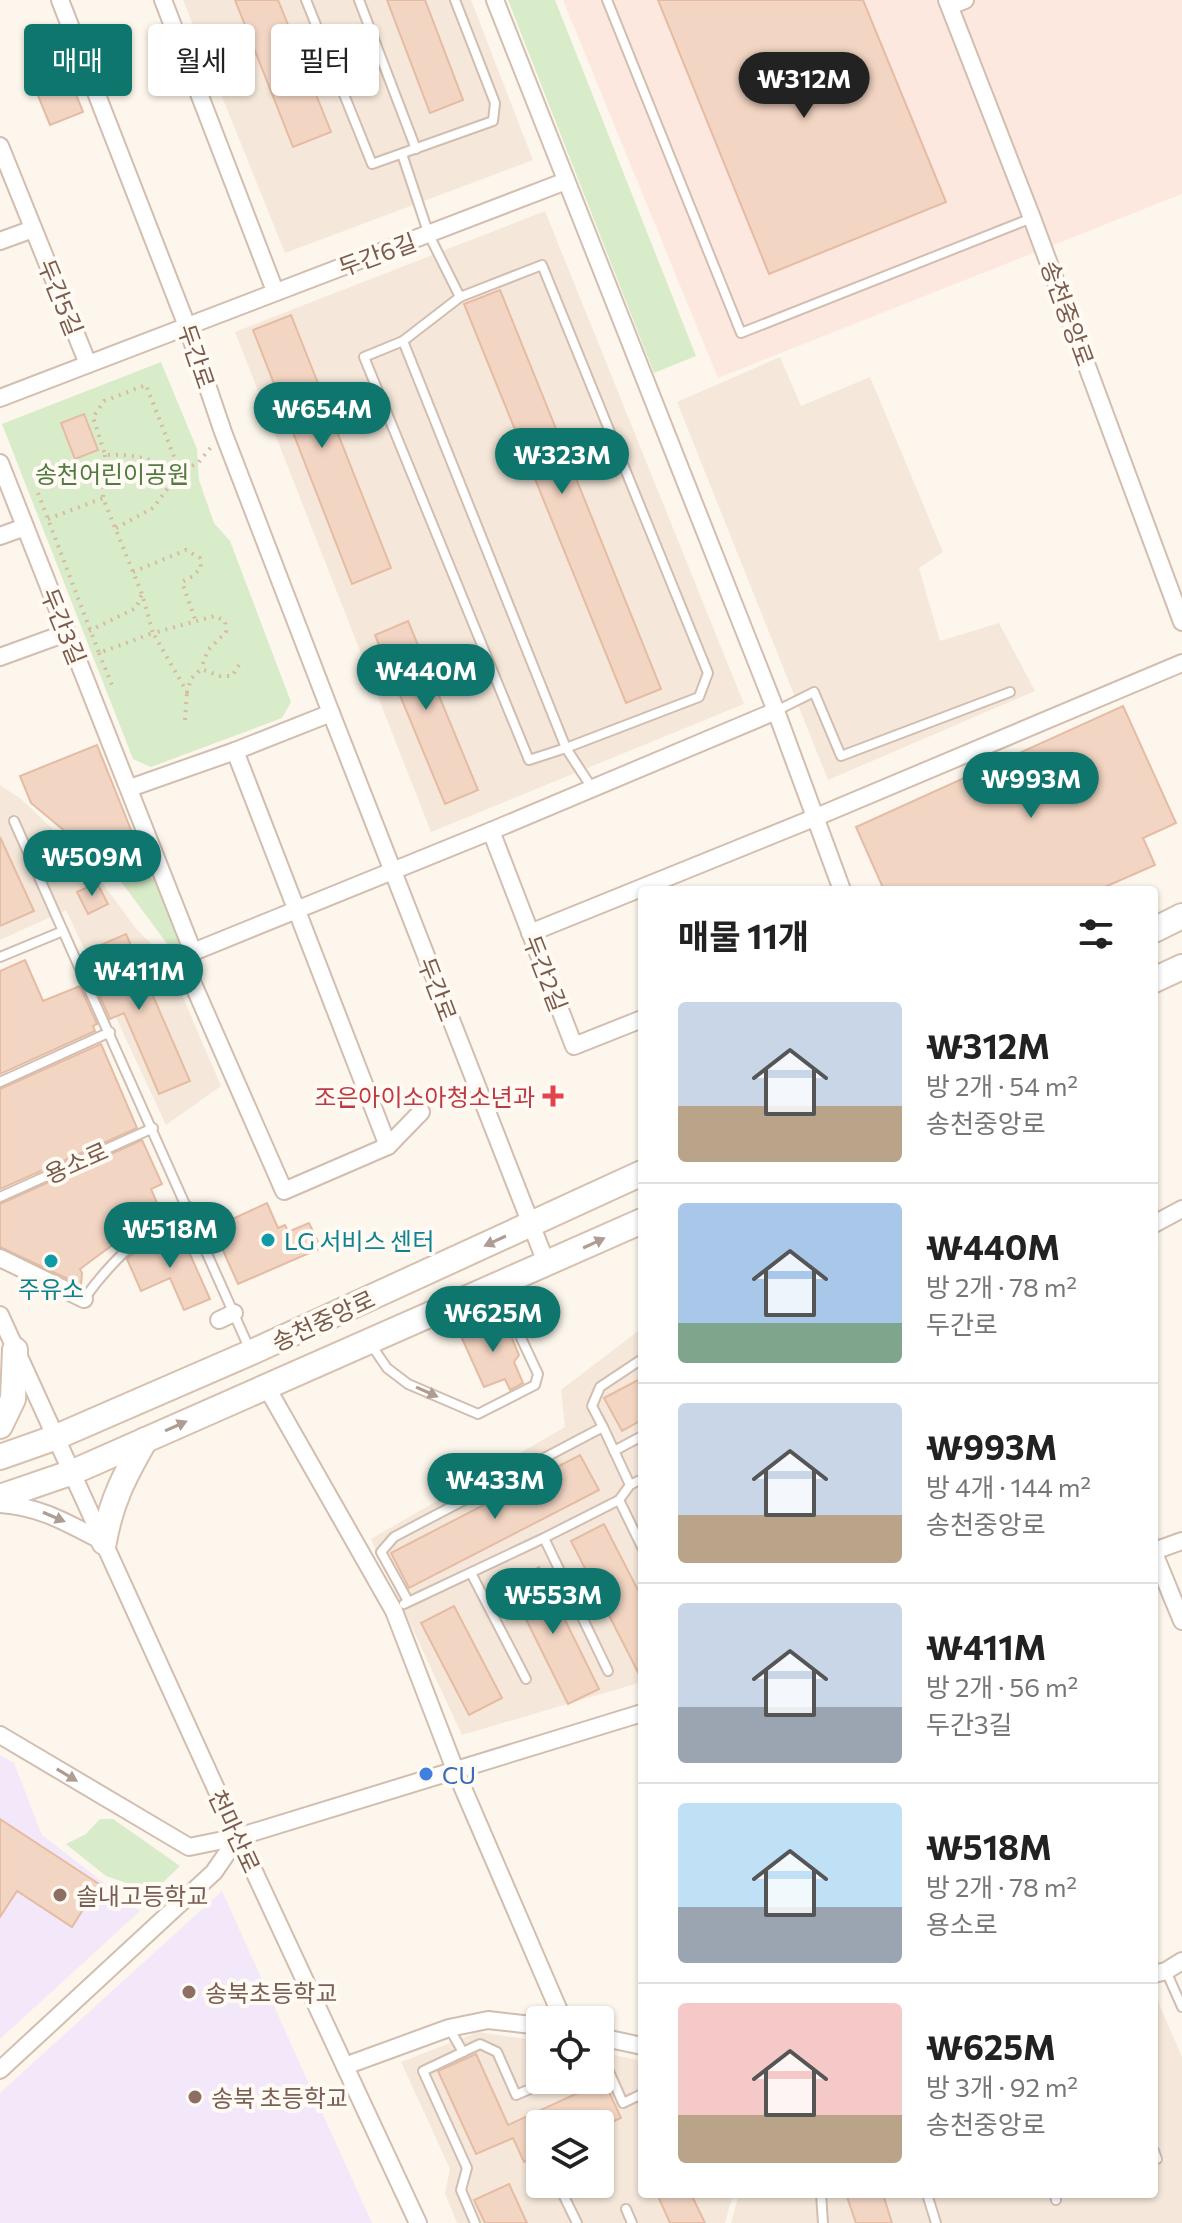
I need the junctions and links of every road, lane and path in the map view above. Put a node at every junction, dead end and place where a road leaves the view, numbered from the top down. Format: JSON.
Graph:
{"nodes":[{"id":1,"x":60,"y":0,"type":"edge"},
{"id":2,"x":163,"y":0,"type":"edge"},
{"id":3,"x":306,"y":0,"type":"edge"},
{"id":4,"x":359,"y":0,"type":"edge"},
{"id":5,"x":455,"y":0,"type":"edge"},
{"id":6,"x":495,"y":0,"type":"edge"},
{"id":7,"x":607,"y":0,"type":"edge"},
{"id":8,"x":954,"y":2,"type":"edge"},
{"id":9,"x":0,"y":146,"type":"edge"},
{"id":10,"x":416,"y":149,"type":"junction"},
{"id":11,"x":402,"y":154,"type":"junction"},
{"id":12,"x":566,"y":181,"type":"junction"},
{"id":13,"x":1032,"y":218,"type":"junction"},
{"id":14,"x":33,"y":229,"type":"junction"},
{"id":15,"x":429,"y":235,"type":"junction"},
{"id":16,"x":0,"y":241,"type":"edge"},
{"id":17,"x":275,"y":291,"type":"junction"},
{"id":18,"x":460,"y":297,"type":"junction"},
{"id":19,"x":187,"y":326,"type":"junction"},
{"id":20,"x":403,"y":341,"type":"junction"},
{"id":21,"x":88,"y":364,"type":"junction"},
{"id":22,"x":0,"y":398,"type":"edge"},
{"id":23,"x":105,"y":455,"type":"junction"},
{"id":24,"x":0,"y":463,"type":"edge"},
{"id":25,"x":198,"y":463,"type":"dead end"},
{"id":26,"x":180,"y":472,"type":"junction"},
{"id":27,"x":38,"y":493,"type":"dead end"},
{"id":28,"x":103,"y":498,"type":"junction"},
{"id":29,"x":48,"y":519,"type":"junction"},
{"id":30,"x":25,"y":527,"type":"junction"},
{"id":31,"x":116,"y":528,"type":"junction"},
{"id":32,"x":0,"y":536,"type":"edge"},
{"id":33,"x":133,"y":572,"type":"junction"},
{"id":34,"x":142,"y":594,"type":"junction"},
{"id":35,"x":196,"y":622,"type":"junction"},
{"id":36,"x":1182,"y":622,"type":"edge"},
{"id":37,"x":90,"y":631,"type":"junction"},
{"id":38,"x":66,"y":633,"type":"junction"},
{"id":39,"x":153,"y":633,"type":"junction"},
{"id":40,"x":99,"y":653,"type":"junction"},
{"id":41,"x":0,"y":657,"type":"edge"},
{"id":42,"x":242,"y":660,"type":"dead end"},
{"id":43,"x":1182,"y":663,"type":"edge"},
{"id":44,"x":201,"y":669,"type":"junction"},
{"id":45,"x":114,"y":690,"type":"dead end"},
{"id":46,"x":187,"y":692,"type":"junction"},
{"id":47,"x":1010,"y":692,"type":"dead end"},
{"id":48,"x":776,"y":711,"type":"junction"},
{"id":49,"x":331,"y":713,"type":"junction"},
{"id":50,"x":185,"y":720,"type":"dead end"},
{"id":51,"x":566,"y":748,"type":"junction"},
{"id":52,"x":235,"y":751,"type":"junction"},
{"id":53,"x":130,"y":788,"type":"junction"},
{"id":54,"x":592,"y":789,"type":"junction"},
{"id":55,"x":814,"y":818,"type":"junction"},
{"id":56,"x":14,"y":821,"type":"dead end"},
{"id":57,"x":491,"y":831,"type":"junction"},
{"id":58,"x":393,"y":871,"type":"junction"},
{"id":59,"x":646,"y":886,"type":"edge"},
{"id":60,"x":840,"y":886,"type":"edge"},
{"id":61,"x":638,"y":889,"type":"edge"},
{"id":62,"x":296,"y":912,"type":"junction"},
{"id":63,"x":1182,"y":916,"type":"edge"},
{"id":64,"x":1158,"y":928,"type":"edge"},
{"id":65,"x":63,"y":931,"type":"junction"},
{"id":66,"x":530,"y":933,"type":"junction"},
{"id":67,"x":193,"y":952,"type":"junction"},
{"id":68,"x":0,"y":957,"type":"edge"},
{"id":69,"x":1182,"y":967,"type":"edge"},
{"id":70,"x":1158,"y":978,"type":"edge"},
{"id":71,"x":638,"y":1021,"type":"edge"},
{"id":72,"x":110,"y":1032,"type":"junction"},
{"id":73,"x":0,"y":1082,"type":"edge"},
{"id":74,"x":421,"y":1112,"type":"dead end"},
{"id":75,"x":153,"y":1128,"type":"junction"},
{"id":76,"x":388,"y":1146,"type":"junction"},
{"id":77,"x":638,"y":1175,"type":"edge"},
{"id":78,"x":0,"y":1197,"type":"edge"},
{"id":79,"x":189,"y":1207,"type":"junction"},
{"id":80,"x":1182,"y":1209,"type":"edge"},
{"id":81,"x":1158,"y":1222,"type":"edge"},
{"id":82,"x":638,"y":1223,"type":"edge"},
{"id":83,"x":529,"y":1225,"type":"junction"},
{"id":84,"x":0,"y":1258,"type":"edge"},
{"id":85,"x":547,"y":1265,"type":"junction"},
{"id":86,"x":493,"y":1289,"type":"junction"},
{"id":87,"x":84,"y":1299,"type":"joint"},
{"id":88,"x":0,"y":1315,"type":"edge"},
{"id":89,"x":370,"y":1343,"type":"junction"},
{"id":90,"x":15,"y":1350,"type":"junction"},
{"id":91,"x":252,"y":1352,"type":"junction"},
{"id":92,"x":638,"y":1362,"type":"edge"},
{"id":93,"x":266,"y":1386,"type":"junction"},
{"id":94,"x":0,"y":1426,"type":"edge"},
{"id":95,"x":603,"y":1427,"type":"junction"},
{"id":96,"x":54,"y":1438,"type":"junction"},
{"id":97,"x":638,"y":1438,"type":"edge"},
{"id":98,"x":145,"y":1440,"type":"junction"},
{"id":99,"x":614,"y":1451,"type":"junction"},
{"id":100,"x":0,"y":1457,"type":"edge"},
{"id":101,"x":73,"y":1472,"type":"junction"},
{"id":102,"x":638,"y":1481,"type":"edge"},
{"id":103,"x":630,"y":1485,"type":"junction"},
{"id":104,"x":0,"y":1497,"type":"edge"},
{"id":105,"x":619,"y":1500,"type":"junction"},
{"id":106,"x":0,"y":1504,"type":"edge"},
{"id":107,"x":544,"y":1538,"type":"junction"},
{"id":108,"x":638,"y":1539,"type":"edge"},
{"id":109,"x":1182,"y":1541,"type":"edge"},
{"id":110,"x":104,"y":1542,"type":"junction"},
{"id":111,"x":1158,"y":1550,"type":"edge"},
{"id":112,"x":1158,"y":1562,"type":"edge"},
{"id":113,"x":471,"y":1573,"type":"junction"},
{"id":114,"x":401,"y":1606,"type":"junction"},
{"id":115,"x":1182,"y":1621,"type":"edge"},
{"id":116,"x":608,"y":1671,"type":"dead end"},
{"id":117,"x":526,"y":1679,"type":"dead end"},
{"id":118,"x":638,"y":1714,"type":"edge"},
{"id":119,"x":0,"y":1735,"type":"edge"},
{"id":120,"x":456,"y":1772,"type":"junction"},
{"id":121,"x":238,"y":1837,"type":"junction"},
{"id":122,"x":1182,"y":1961,"type":"edge"},
{"id":123,"x":1160,"y":1973,"type":"edge"},
{"id":124,"x":557,"y":2006,"type":"edge"},
{"id":125,"x":1182,"y":2007,"type":"edge"},
{"id":126,"x":526,"y":2024,"type":"edge"},
{"id":127,"x":449,"y":2028,"type":"junction"},
{"id":128,"x":614,"y":2040,"type":"edge"},
{"id":129,"x":638,"y":2045,"type":"edge"},
{"id":130,"x":463,"y":2052,"type":"junction"},
{"id":131,"x":345,"y":2066,"type":"junction"},
{"id":132,"x":0,"y":2070,"type":"edge"},
{"id":133,"x":614,"y":2083,"type":"edge"},
{"id":134,"x":526,"y":2091,"type":"edge"},
{"id":135,"x":638,"y":2096,"type":"edge"},
{"id":136,"x":565,"y":2198,"type":"edge"},
{"id":137,"x":821,"y":2198,"type":"edge"},
{"id":138,"x":928,"y":2198,"type":"edge"},
{"id":139,"x":626,"y":2209,"type":"dead end"},
{"id":140,"x":418,"y":2223,"type":"edge"},
{"id":141,"x":475,"y":2223,"type":"edge"},
{"id":142,"x":577,"y":2223,"type":"edge"},
{"id":143,"x":632,"y":2223,"type":"edge"},
{"id":144,"x":823,"y":2223,"type":"edge"},
{"id":145,"x":936,"y":2223,"type":"edge"}],
"edges":[{"from":1,"to":19,"type":"street","name":"두간로"},
{"from":2,"to":17,"type":"street"},
{"from":3,"to":11,"type":"lane"},
{"from":4,"to":10,"type":"lane"},
{"from":5,"to":10,"type":"lane"},
{"from":6,"to":12,"type":"street"},
{"from":7,"to":13,"type":"lane"},
{"from":8,"to":13,"type":"street","name":"송천중앙로"},
{"from":9,"to":14,"type":"street","name":"두간5길"},
{"from":10,"to":11,"type":"lane"},
{"from":11,"to":15,"type":"lane"},
{"from":12,"to":15,"type":"street","name":"두간6길"},
{"from":12,"to":48,"type":"street"},
{"from":13,"to":36,"type":"street","name":"송천중앙로"},
{"from":14,"to":16,"type":"street","name":"두간5길"},
{"from":14,"to":21,"type":"street","name":"두간5길"},
{"from":15,"to":17,"type":"street","name":"두간6길"},
{"from":15,"to":18,"type":"lane"},
{"from":17,"to":19,"type":"street","name":"두간6길"},
{"from":18,"to":20,"type":"lane"},
{"from":18,"to":51,"type":"lane"},
{"from":19,"to":21,"type":"street","name":"두간5길"},
{"from":19,"to":49,"type":"street","name":"두간로"},
{"from":20,"to":51,"type":"lane"},
{"from":20,"to":51,"type":"lane"},
{"from":21,"to":22,"type":"street","name":"두간5길"},
{"from":23,"to":26,"type":"path"},
{"from":23,"to":26,"type":"path"},
{"from":23,"to":28,"type":"path"},
{"from":24,"to":30,"type":"street","name":"두간3길"},
{"from":25,"to":26,"type":"path"},
{"from":26,"to":31,"type":"path"},
{"from":27,"to":29,"type":"path"},
{"from":28,"to":29,"type":"path"},
{"from":28,"to":31,"type":"path"},
{"from":29,"to":37,"type":"path"},
{"from":30,"to":32,"type":"street"},
{"from":30,"to":38,"type":"street","name":"두간3길"},
{"from":31,"to":33,"type":"path"},
{"from":33,"to":34,"type":"path"},
{"from":33,"to":35,"type":"path"},
{"from":34,"to":37,"type":"path"},
{"from":34,"to":39,"type":"path"},
{"from":35,"to":39,"type":"path"},
{"from":35,"to":44,"type":"path"},
{"from":37,"to":40,"type":"path"},
{"from":38,"to":41,"type":"street"},
{"from":38,"to":53,"type":"street","name":"두간3길"},
{"from":39,"to":40,"type":"path"},
{"from":39,"to":46,"type":"path"},
{"from":40,"to":45,"type":"path"},
{"from":42,"to":44,"type":"path"},
{"from":43,"to":55,"type":"street"},
{"from":44,"to":46,"type":"path"},
{"from":46,"to":50,"type":"path"},
{"from":47,"to":48,"type":"lane"},
{"from":48,"to":54,"type":"street"},
{"from":48,"to":55,"type":"street"},
{"from":49,"to":52,"type":"street"},
{"from":49,"to":58,"type":"street","name":"두간로"},
{"from":51,"to":54,"type":"lane"},
{"from":52,"to":53,"type":"street"},
{"from":52,"to":62,"type":"street"},
{"from":53,"to":67,"type":"street","name":"두간3길"},
{"from":54,"to":57,"type":"street"},
{"from":55,"to":59,"type":"street"},
{"from":55,"to":60,"type":"street"},
{"from":56,"to":65,"type":"lane"},
{"from":57,"to":58,"type":"street"},
{"from":57,"to":66,"type":"street","name":"두간2길"},
{"from":58,"to":62,"type":"street"},
{"from":58,"to":83,"type":"street","name":"두간로"},
{"from":61,"to":66,"type":"street"},
{"from":62,"to":67,"type":"street"},
{"from":62,"to":76,"type":"street"},
{"from":63,"to":64,"type":"street"},
{"from":65,"to":68,"type":"lane"},
{"from":65,"to":72,"type":"lane"},
{"from":66,"to":71,"type":"street","name":"두간2길"},
{"from":67,"to":76,"type":"street","name":"두간3길"},
{"from":69,"to":70,"type":"street"},
{"from":72,"to":73,"type":"lane"},
{"from":72,"to":75,"type":"lane"},
{"from":74,"to":76,"type":"street"},
{"from":75,"to":78,"type":"lane","name":"용소로"},
{"from":75,"to":79,"type":"lane"},
{"from":77,"to":83,"type":"street","name":"송천중앙로"},
{"from":79,"to":87,"type":"lane"},
{"from":79,"to":91,"type":"lane"},
{"from":80,"to":81,"type":"street"},
{"from":85,"to":82,"type":"street","name":"송천중앙로","one_way":true},
{"from":83,"to":85,"type":"street","name":"두간로"},
{"from":83,"to":91,"type":"street","name":"송천중앙로","one_way":true},
{"from":84,"to":87,"type":"street"},
{"from":85,"to":86,"type":"street","name":"송천중앙로"},
{"from":86,"to":89,"type":"street","name":"송천중앙로"},
{"from":89,"to":86,"type":"lane","one_way":true},
{"from":88,"to":90,"type":"street"},
{"from":89,"to":93,"type":"street","name":"송천중앙로"},
{"from":90,"to":94,"type":"street"},
{"from":90,"to":96,"type":"street"},
{"from":91,"to":96,"type":"street","name":"송천중앙로"},
{"from":92,"to":95,"type":"lane"},
{"from":98,"to":93,"type":"street","name":"송천중앙로","one_way":true},
{"from":93,"to":114,"type":"street"},
{"from":95,"to":99,"type":"lane"},
{"from":95,"to":114,"type":"lane"},
{"from":96,"to":100,"type":"street","name":"송천중앙로"},
{"from":96,"to":101,"type":"street","name":"천마산로"},
{"from":97,"to":99,"type":"lane"},
{"from":98,"to":101,"type":"street","name":"송천중앙로"},
{"from":98,"to":110,"type":"street"},
{"from":99,"to":103,"type":"lane"},
{"from":101,"to":104,"type":"street","name":"송천중앙로"},
{"from":101,"to":110,"type":"street","name":"천마산로"},
{"from":102,"to":103,"type":"lane"},
{"from":103,"to":105,"type":"lane"},
{"from":105,"to":107,"type":"lane"},
{"from":105,"to":108,"type":"lane"},
{"from":106,"to":110,"type":"street","one_way":true},
{"from":107,"to":113,"type":"lane"},
{"from":107,"to":116,"type":"lane"},
{"from":109,"to":111,"type":"street"},
{"from":110,"to":121,"type":"street","name":"천마산로"},
{"from":112,"to":115,"type":"street"},
{"from":113,"to":114,"type":"lane"},
{"from":113,"to":117,"type":"lane"},
{"from":114,"to":120,"type":"street"},
{"from":118,"to":120,"type":"street"},
{"from":119,"to":121,"type":"street","one_way":true},
{"from":120,"to":121,"type":"street"},
{"from":120,"to":124,"type":"street"},
{"from":121,"to":131,"type":"street","name":"천마산로"},
{"from":121,"to":132,"type":"street"},
{"from":122,"to":123,"type":"street"},
{"from":123,"to":125,"type":"lane"},
{"from":126,"to":127,"type":"street"},
{"from":127,"to":130,"type":"lane"},
{"from":127,"to":131,"type":"street"},
{"from":128,"to":129,"type":"street"},
{"from":130,"to":134,"type":"lane"},
{"from":130,"to":141,"type":"lane"},
{"from":131,"to":140,"type":"street","name":"천마산로"},
{"from":133,"to":135,"type":"lane"},
{"from":136,"to":142,"type":"lane"},
{"from":137,"to":144,"type":"lane"},
{"from":138,"to":145,"type":"lane"},
{"from":139,"to":143,"type":"lane"}]}
